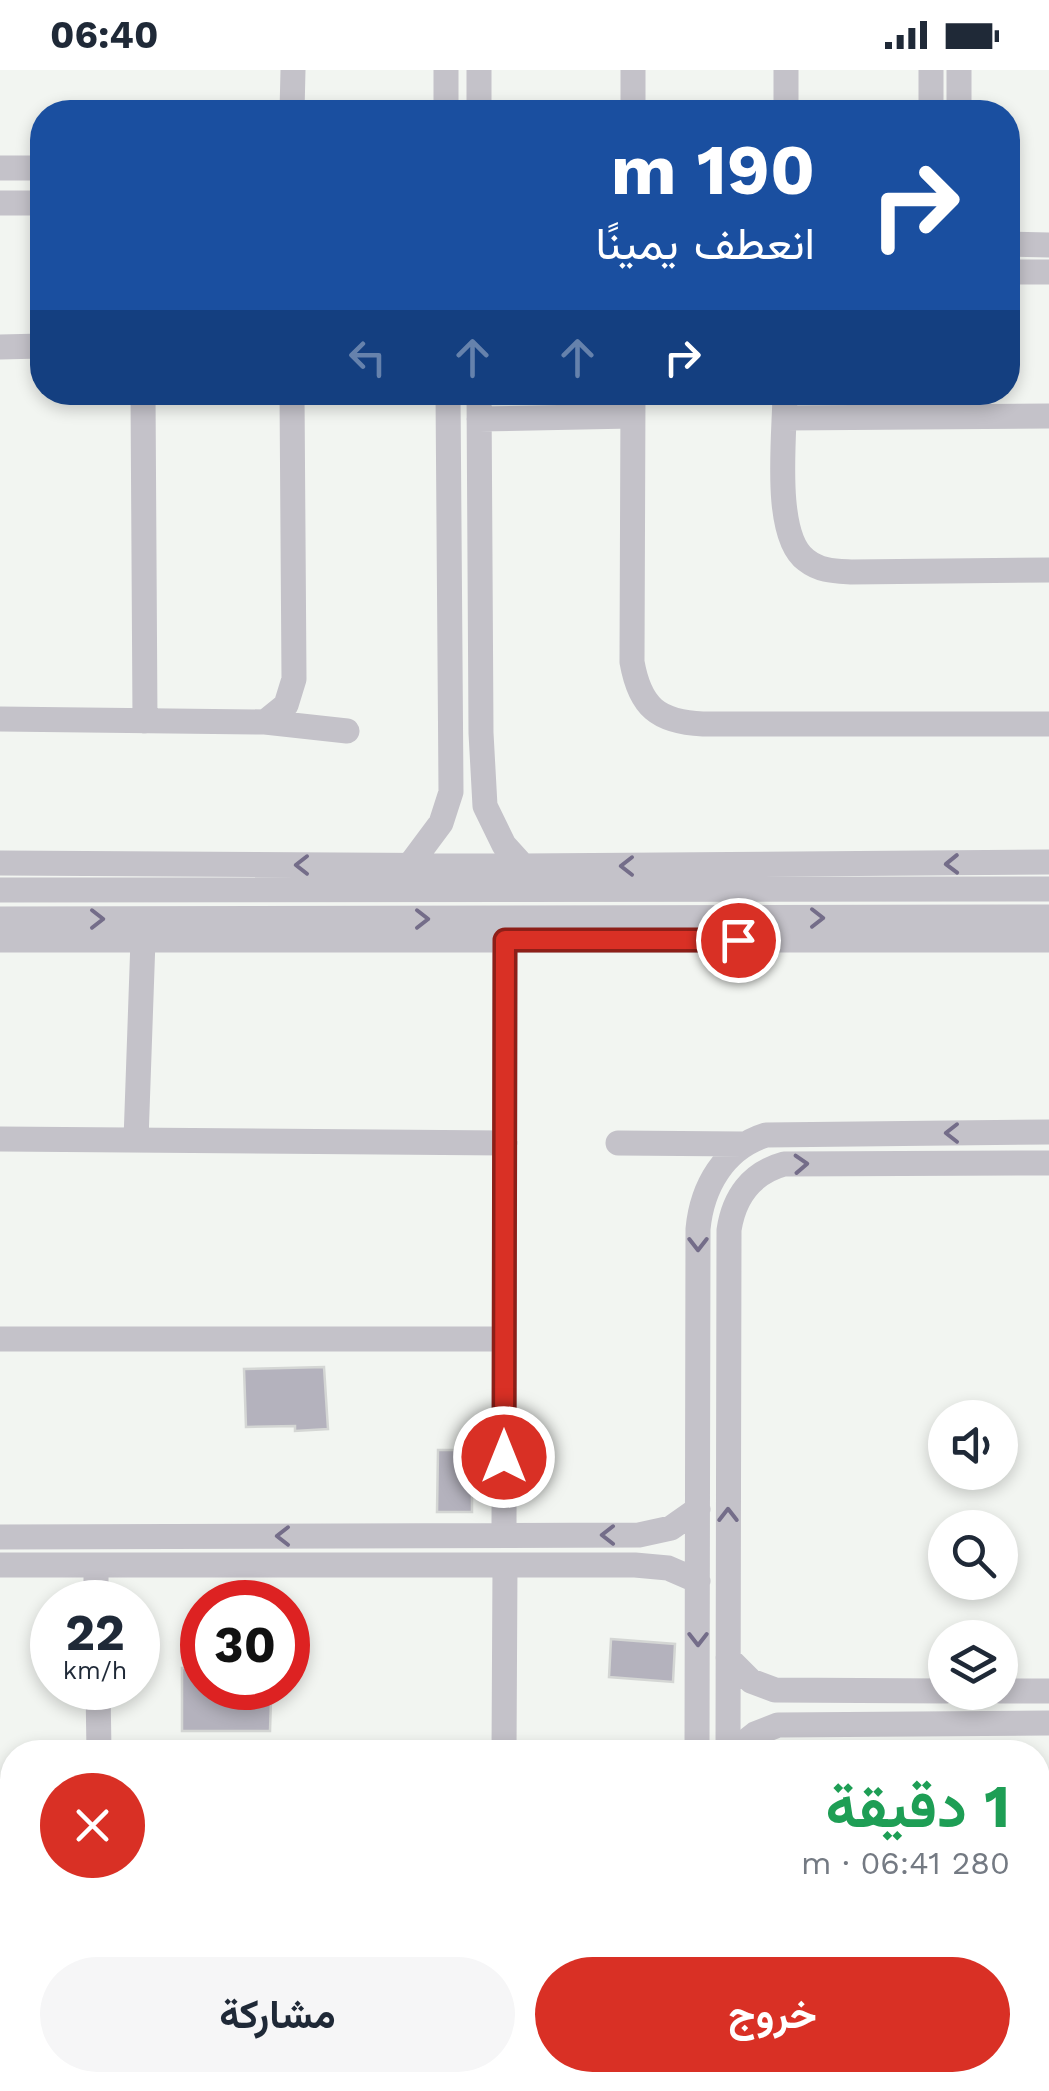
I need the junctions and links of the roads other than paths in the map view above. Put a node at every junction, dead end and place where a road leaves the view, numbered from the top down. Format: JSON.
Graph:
{"nodes":[{"id":1,"x":292,"y":70,"type":"edge"},
{"id":2,"x":446,"y":70,"type":"edge"},
{"id":3,"x":479,"y":70,"type":"edge"},
{"id":4,"x":633,"y":70,"type":"edge"},
{"id":5,"x":786,"y":70,"type":"edge"},
{"id":6,"x":931,"y":70,"type":"edge"},
{"id":7,"x":959,"y":70,"type":"edge"},
{"id":8,"x":292,"y":100,"type":"edge"},
{"id":9,"x":446,"y":100,"type":"edge"},
{"id":10,"x":479,"y":100,"type":"edge"},
{"id":11,"x":633,"y":100,"type":"edge"},
{"id":12,"x":786,"y":100,"type":"edge"},
{"id":13,"x":931,"y":100,"type":"edge"},
{"id":14,"x":959,"y":100,"type":"edge"},
{"id":15,"x":0,"y":168,"type":"edge"},
{"id":16,"x":30,"y":168,"type":"edge"},
{"id":17,"x":0,"y":203,"type":"edge"},
{"id":18,"x":30,"y":203,"type":"edge"},
{"id":19,"x":1020,"y":244,"type":"edge"},
{"id":20,"x":1049,"y":245,"type":"edge"},
{"id":21,"x":1020,"y":272,"type":"edge"},
{"id":22,"x":1049,"y":272,"type":"edge"},
{"id":23,"x":0,"y":346,"type":"edge"},
{"id":24,"x":30,"y":346,"type":"edge"},
{"id":25,"x":142,"y":405,"type":"edge"},
{"id":26,"x":292,"y":405,"type":"edge"},
{"id":27,"x":448,"y":405,"type":"edge"},
{"id":28,"x":479,"y":405,"type":"edge"},
{"id":29,"x":622,"y":405,"type":"edge"},
{"id":30,"x":632,"y":405,"type":"edge"},
{"id":31,"x":785,"y":405,"type":"edge"},
{"id":32,"x":1049,"y":416,"type":"edge"},
{"id":33,"x":479,"y":419,"type":"junction"},
{"id":34,"x":1049,"y":570,"type":"edge"},
{"id":35,"x":0,"y":719,"type":"edge"},
{"id":36,"x":145,"y":721,"type":"junction"},
{"id":37,"x":265,"y":722,"type":"junction"},
{"id":38,"x":1049,"y":724,"type":"edge"},
{"id":39,"x":347,"y":732,"type":"dead end"},
{"id":40,"x":481,"y":733,"type":"junction"},
{"id":41,"x":451,"y":737,"type":"junction"},
{"id":42,"x":1049,"y":862,"type":"edge"},
{"id":43,"x":0,"y":863,"type":"edge"},
{"id":44,"x":409,"y":866,"type":"junction"},
{"id":45,"x":523,"y":866,"type":"junction"},
{"id":46,"x":0,"y":890,"type":"edge"},
{"id":47,"x":1049,"y":890,"type":"edge"},
{"id":48,"x":1049,"y":918,"type":"edge"},
{"id":49,"x":0,"y":919,"type":"edge"},
{"id":50,"x":260,"y":930,"type":"junction"},
{"id":51,"x":0,"y":940,"type":"edge"},
{"id":52,"x":143,"y":940,"type":"junction"},
{"id":53,"x":505,"y":940,"type":"junction"},
{"id":54,"x":1049,"y":940,"type":"edge"},
{"id":55,"x":1049,"y":1132,"type":"edge"},
{"id":56,"x":0,"y":1139,"type":"edge"},
{"id":57,"x":136,"y":1140,"type":"junction"},
{"id":58,"x":505,"y":1143,"type":"junction"},
{"id":59,"x":618,"y":1143,"type":"dead end"},
{"id":60,"x":744,"y":1144,"type":"junction"},
{"id":61,"x":1049,"y":1164,"type":"edge"},
{"id":62,"x":0,"y":1339,"type":"edge"},
{"id":63,"x":504,"y":1340,"type":"junction"},
{"id":64,"x":698,"y":1509,"type":"junction"},
{"id":65,"x":650,"y":1534,"type":"junction"},
{"id":66,"x":504,"y":1535,"type":"junction"},
{"id":67,"x":0,"y":1537,"type":"edge"},
{"id":68,"x":505,"y":1564,"type":"junction"},
{"id":69,"x":0,"y":1565,"type":"edge"},
{"id":70,"x":96,"y":1565,"type":"junction"},
{"id":71,"x":652,"y":1565,"type":"junction"},
{"id":72,"x":96,"y":1580,"type":"edge"},
{"id":73,"x":698,"y":1581,"type":"junction"},
{"id":74,"x":728,"y":1658,"type":"junction"},
{"id":75,"x":775,"y":1690,"type":"junction"},
{"id":76,"x":928,"y":1690,"type":"edge"},
{"id":77,"x":1018,"y":1691,"type":"edge"},
{"id":78,"x":1049,"y":1691,"type":"edge"},
{"id":79,"x":98,"y":1710,"type":"edge"},
{"id":80,"x":1049,"y":1723,"type":"edge"},
{"id":81,"x":778,"y":1725,"type":"junction"},
{"id":82,"x":99,"y":1740,"type":"edge"},
{"id":83,"x":504,"y":1740,"type":"edge"},
{"id":84,"x":698,"y":1740,"type":"edge"},
{"id":85,"x":730,"y":1740,"type":"edge"},
{"id":86,"x":747,"y":1740,"type":"edge"}],
"edges":[{"from":1,"to":8,"type":"street"},
{"from":2,"to":9,"type":"street"},
{"from":3,"to":10,"type":"street"},
{"from":4,"to":11,"type":"street"},
{"from":5,"to":12,"type":"street"},
{"from":6,"to":13,"type":"street"},
{"from":7,"to":14,"type":"street"},
{"from":15,"to":16,"type":"street"},
{"from":17,"to":18,"type":"street"},
{"from":19,"to":20,"type":"street"},
{"from":21,"to":22,"type":"street"},
{"from":23,"to":24,"type":"street"},
{"from":25,"to":36,"type":"street"},
{"from":26,"to":37,"type":"street"},
{"from":27,"to":41,"type":"street"},
{"from":28,"to":33,"type":"street"},
{"from":29,"to":33,"type":"street"},
{"from":30,"to":38,"type":"street"},
{"from":31,"to":32,"type":"street"},
{"from":31,"to":34,"type":"street"},
{"from":33,"to":40,"type":"street"},
{"from":35,"to":36,"type":"street"},
{"from":36,"to":37,"type":"street"},
{"from":37,"to":39,"type":"street"},
{"from":40,"to":41,"type":"street"},
{"from":40,"to":45,"type":"street"},
{"from":41,"to":44,"type":"street"},
{"from":42,"to":45,"type":"street","one_way":true},
{"from":44,"to":43,"type":"street","one_way":true},
{"from":44,"to":45,"type":"street"},
{"from":46,"to":47,"type":"street"},
{"from":50,"to":48,"type":"street","one_way":true},
{"from":49,"to":50,"type":"street","one_way":true},
{"from":50,"to":52,"type":"street"},
{"from":50,"to":53,"type":"street"},
{"from":51,"to":52,"type":"street"},
{"from":52,"to":57,"type":"street"},
{"from":53,"to":54,"type":"street"},
{"from":53,"to":58,"type":"street"},
{"from":55,"to":60,"type":"street","one_way":true},
{"from":56,"to":57,"type":"street"},
{"from":57,"to":58,"type":"street"},
{"from":58,"to":63,"type":"street"},
{"from":59,"to":60,"type":"street"},
{"from":60,"to":64,"type":"street","one_way":true},
{"from":74,"to":61,"type":"street","one_way":true},
{"from":62,"to":63,"type":"street"},
{"from":63,"to":66,"type":"street"},
{"from":64,"to":65,"type":"street"},
{"from":64,"to":73,"type":"street"},
{"from":65,"to":66,"type":"street","one_way":true},
{"from":65,"to":71,"type":"street"},
{"from":66,"to":67,"type":"street","one_way":true},
{"from":68,"to":70,"type":"street"},
{"from":68,"to":71,"type":"street"},
{"from":68,"to":83,"type":"street"},
{"from":69,"to":70,"type":"street"},
{"from":70,"to":72,"type":"street"},
{"from":71,"to":73,"type":"street"},
{"from":73,"to":84,"type":"street","one_way":true},
{"from":74,"to":75,"type":"street"},
{"from":74,"to":85,"type":"street"},
{"from":75,"to":76,"type":"street"},
{"from":75,"to":81,"type":"street"},
{"from":77,"to":78,"type":"street"},
{"from":79,"to":82,"type":"street"},
{"from":80,"to":81,"type":"street"},
{"from":81,"to":86,"type":"street"}]}
